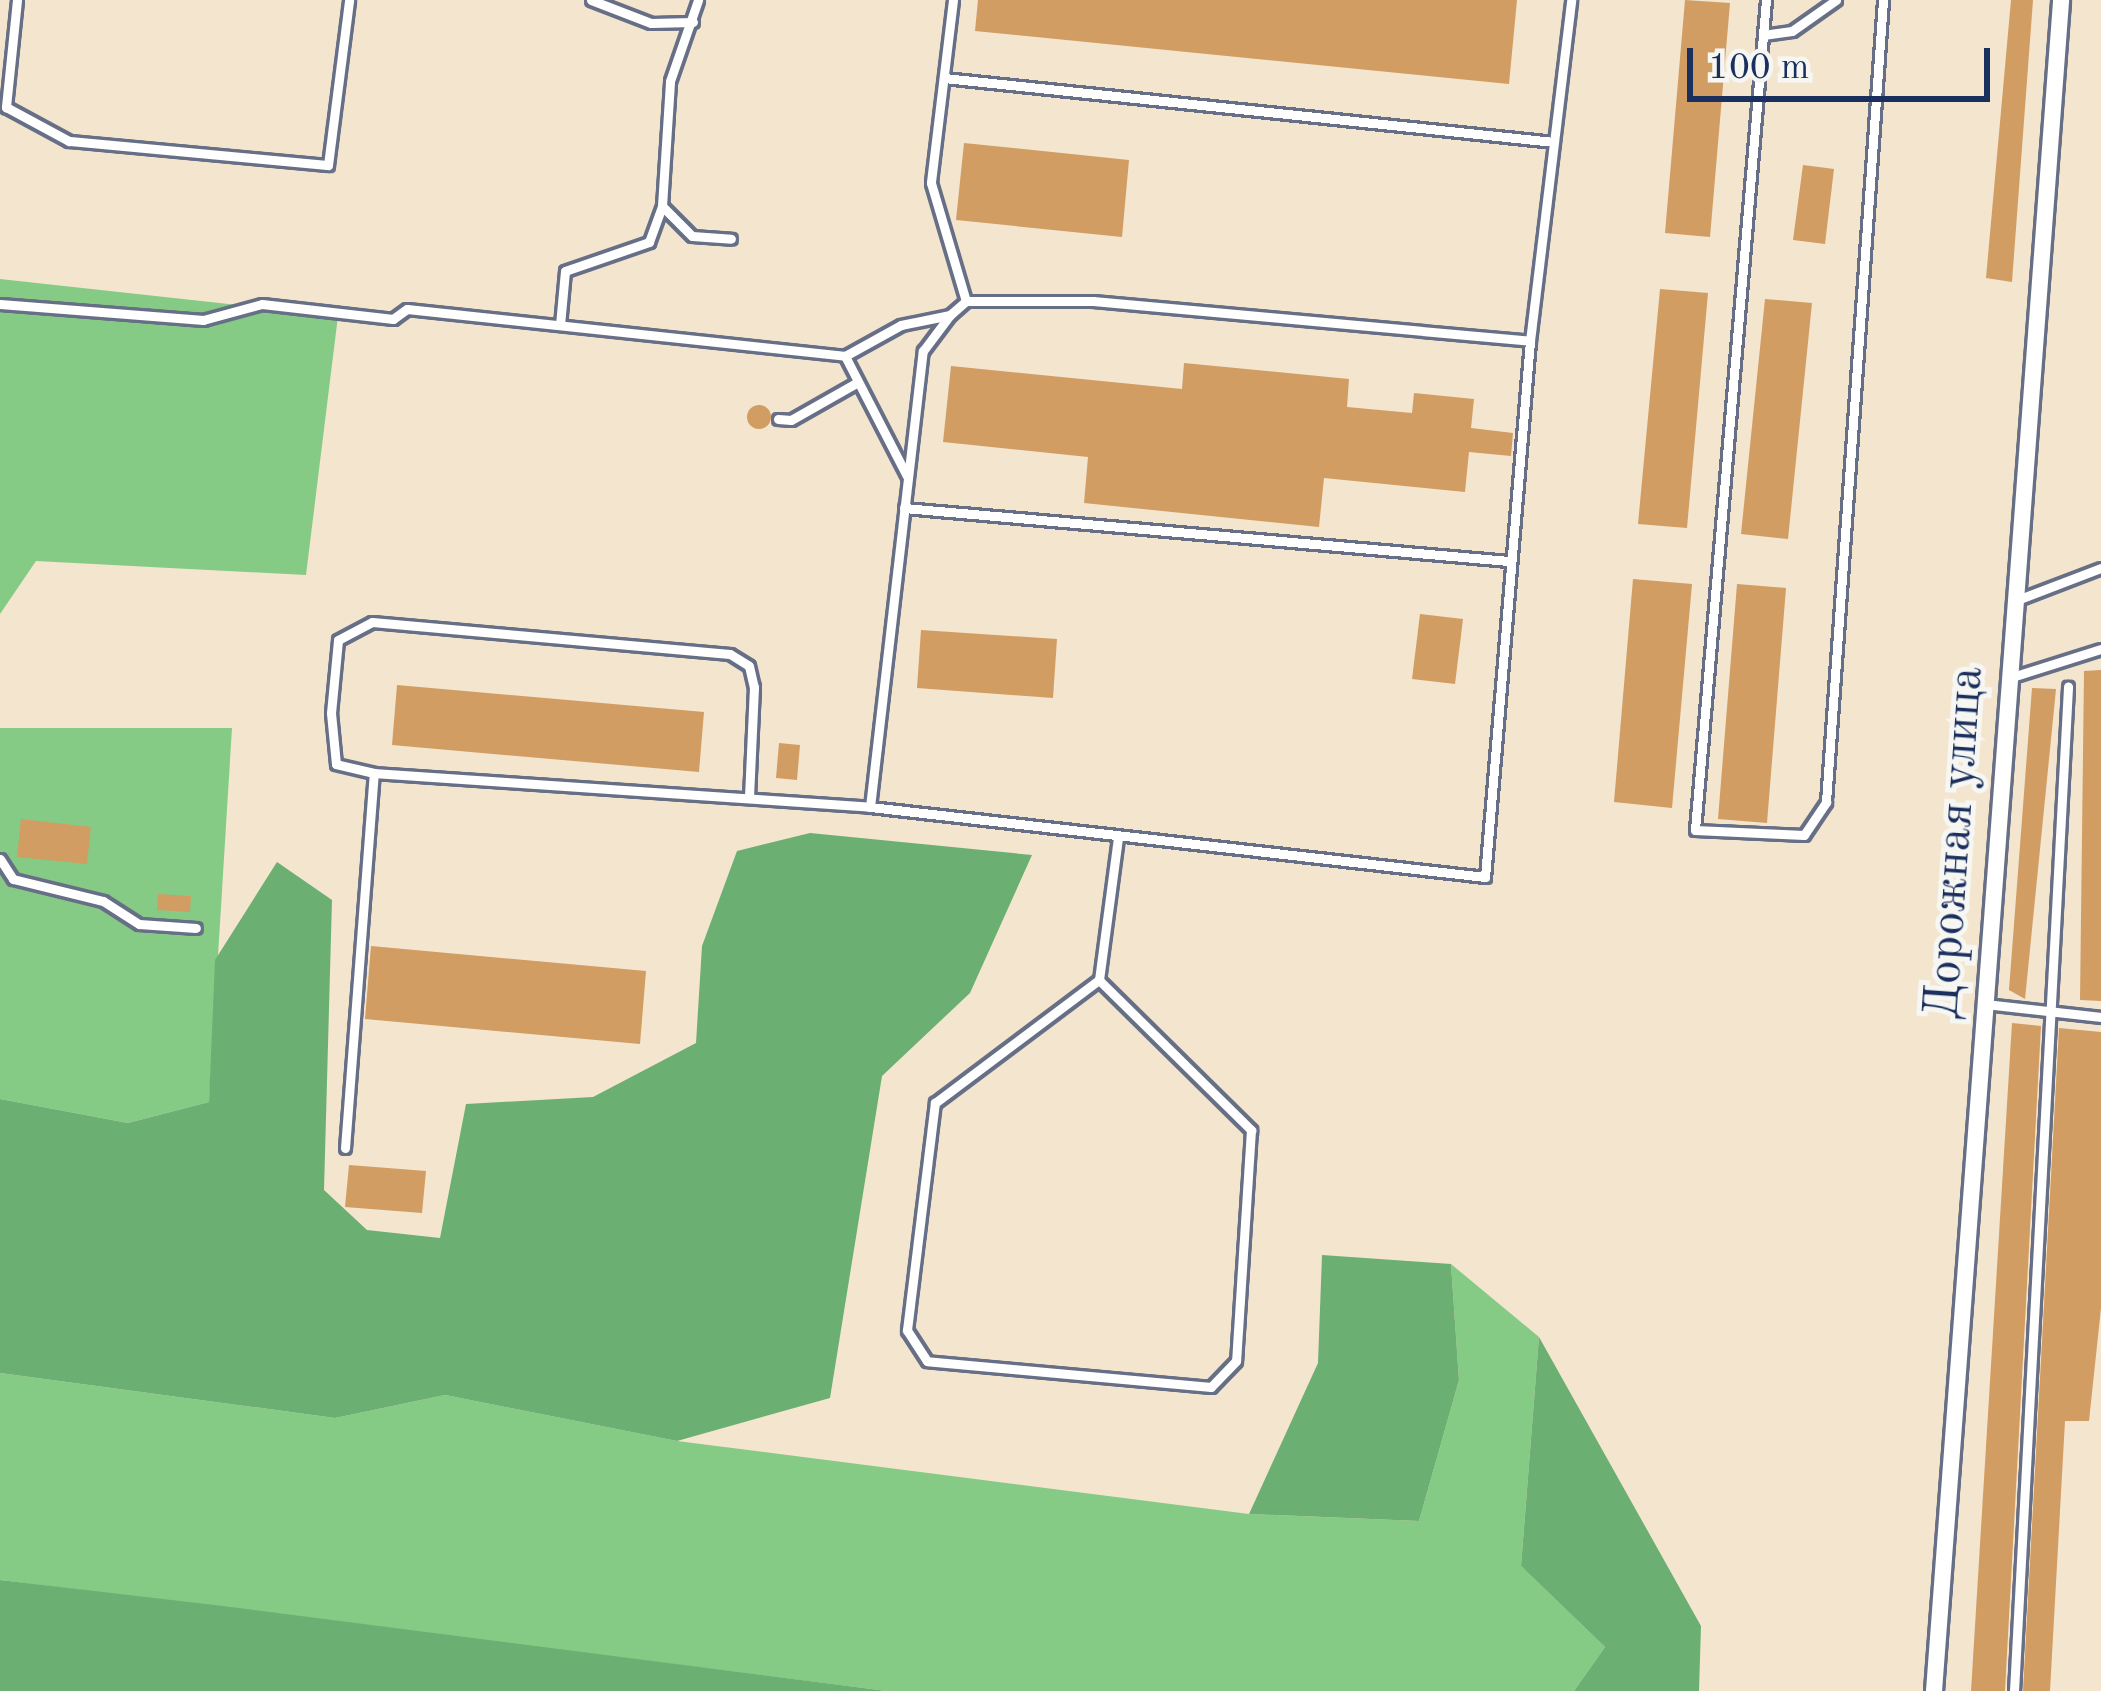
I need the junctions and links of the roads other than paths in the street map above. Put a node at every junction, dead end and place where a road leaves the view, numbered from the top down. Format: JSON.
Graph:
{"nodes":[{"id":1,"x":17,"y":0,"type":"edge"},
{"id":2,"x":349,"y":0,"type":"edge"},
{"id":3,"x":591,"y":0,"type":"edge"},
{"id":4,"x":698,"y":0,"type":"edge"},
{"id":5,"x":952,"y":0,"type":"edge"},
{"id":6,"x":1571,"y":0,"type":"edge"},
{"id":7,"x":1766,"y":0,"type":"edge"},
{"id":8,"x":1836,"y":0,"type":"edge"},
{"id":9,"x":1883,"y":0,"type":"edge"},
{"id":10,"x":2060,"y":0,"type":"edge"},
{"id":11,"x":693,"y":22,"type":"junction"},
{"id":12,"x":1763,"y":34,"type":"junction"},
{"id":13,"x":944,"y":78,"type":"junction"},
{"id":14,"x":1554,"y":142,"type":"junction"},
{"id":15,"x":662,"y":206,"type":"junction"},
{"id":16,"x":731,"y":239,"type":"dead end"},
{"id":17,"x":966,"y":301,"type":"junction"},
{"id":18,"x":0,"y":304,"type":"edge"},
{"id":19,"x":950,"y":315,"type":"junction"},
{"id":20,"x":560,"y":326,"type":"junction"},
{"id":21,"x":1530,"y":340,"type":"junction"},
{"id":22,"x":845,"y":356,"type":"junction"},
{"id":23,"x":858,"y":382,"type":"junction"},
{"id":24,"x":778,"y":419,"type":"dead end"},
{"id":25,"x":907,"y":476,"type":"junction"},
{"id":26,"x":904,"y":508,"type":"junction"},
{"id":27,"x":1509,"y":561,"type":"junction"},
{"id":28,"x":2101,"y":568,"type":"edge"},
{"id":29,"x":2011,"y":600,"type":"junction"},
{"id":30,"x":2101,"y":649,"type":"edge"},
{"id":31,"x":2006,"y":678,"type":"junction"},
{"id":32,"x":2068,"y":686,"type":"dead end"},
{"id":33,"x":374,"y":773,"type":"junction"},
{"id":34,"x":749,"y":798,"type":"junction"},
{"id":35,"x":870,"y":807,"type":"junction"},
{"id":36,"x":1118,"y":837,"type":"junction"},
{"id":37,"x":0,"y":860,"type":"edge"},
{"id":38,"x":196,"y":928,"type":"dead end"},
{"id":39,"x":1099,"y":980,"type":"junction"},
{"id":40,"x":1985,"y":1004,"type":"junction"},
{"id":41,"x":2052,"y":1010,"type":"junction"},
{"id":42,"x":2101,"y":1017,"type":"edge"},
{"id":43,"x":345,"y":1148,"type":"dead end"},
{"id":44,"x":1934,"y":1691,"type":"edge"},
{"id":45,"x":2014,"y":1691,"type":"edge"}],
"edges":[{"from":1,"to":2,"type":"lane"},
{"from":3,"to":11,"type":"lane"},
{"from":4,"to":11,"type":"lane"},
{"from":5,"to":13,"type":"lane"},
{"from":6,"to":14,"type":"lane"},
{"from":7,"to":12,"type":"lane"},
{"from":8,"to":12,"type":"lane"},
{"from":9,"to":12,"type":"lane"},
{"from":10,"to":29,"type":"street","name":"Дорожная улица"},
{"from":11,"to":15,"type":"lane"},
{"from":13,"to":14,"type":"lane"},
{"from":13,"to":17,"type":"lane"},
{"from":14,"to":21,"type":"lane"},
{"from":15,"to":16,"type":"lane"},
{"from":15,"to":20,"type":"lane"},
{"from":17,"to":19,"type":"lane"},
{"from":17,"to":21,"type":"lane"},
{"from":18,"to":20,"type":"lane"},
{"from":19,"to":22,"type":"lane"},
{"from":19,"to":25,"type":"lane"},
{"from":20,"to":22,"type":"lane"},
{"from":21,"to":27,"type":"lane"},
{"from":22,"to":23,"type":"lane"},
{"from":23,"to":24,"type":"lane"},
{"from":23,"to":25,"type":"lane"},
{"from":25,"to":26,"type":"lane"},
{"from":26,"to":27,"type":"lane"},
{"from":26,"to":35,"type":"lane"},
{"from":27,"to":36,"type":"lane"},
{"from":28,"to":29,"type":"lane"},
{"from":29,"to":31,"type":"street","name":"Дорожная улица"},
{"from":30,"to":31,"type":"lane"},
{"from":31,"to":40,"type":"street","name":"Дорожная улица"},
{"from":32,"to":41,"type":"lane"},
{"from":33,"to":34,"type":"lane"},
{"from":33,"to":34,"type":"lane"},
{"from":33,"to":43,"type":"lane"},
{"from":34,"to":35,"type":"lane"},
{"from":35,"to":36,"type":"lane"},
{"from":36,"to":39,"type":"lane"},
{"from":37,"to":38,"type":"lane"},
{"from":39,"to":39,"type":"lane"},
{"from":40,"to":41,"type":"lane"},
{"from":40,"to":44,"type":"street","name":"Дорожная улица"},
{"from":41,"to":42,"type":"lane"},
{"from":41,"to":45,"type":"lane"}]}
